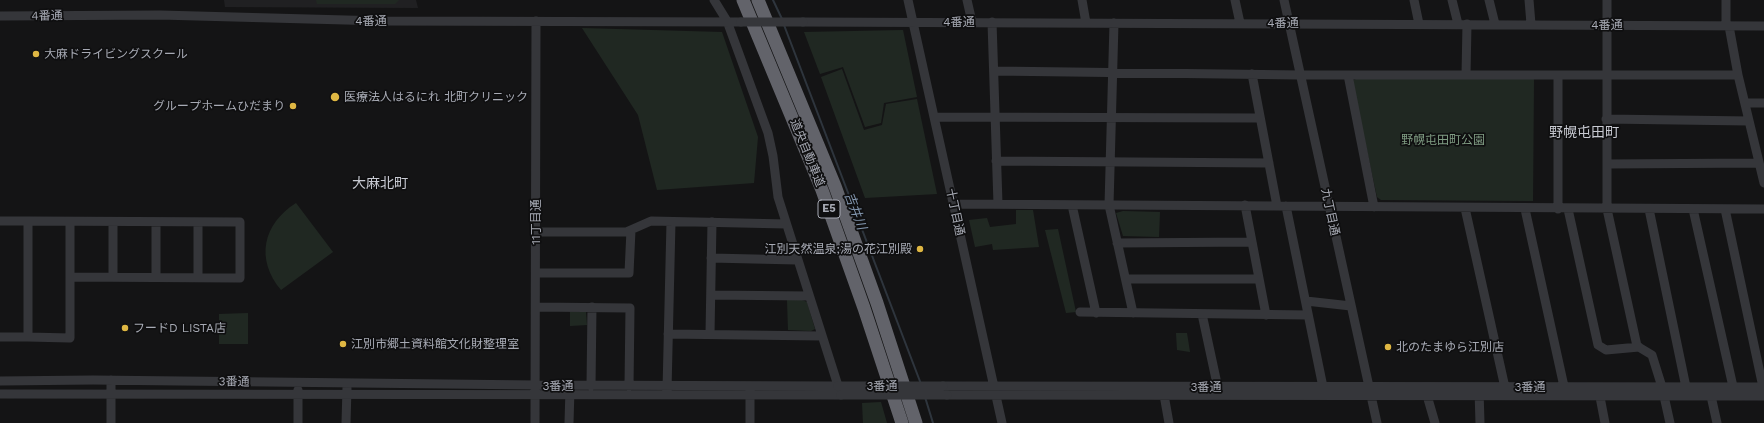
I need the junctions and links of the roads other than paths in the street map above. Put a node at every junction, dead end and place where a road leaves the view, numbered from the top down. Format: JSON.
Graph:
{"nodes":[{"id":1,"x":714,"y":0,"type":"edge"},
{"id":2,"x":743,"y":0,"type":"edge"},
{"id":3,"x":758,"y":0,"type":"edge"},
{"id":4,"x":908,"y":0,"type":"edge"},
{"id":5,"x":968,"y":0,"type":"edge"},
{"id":6,"x":1082,"y":0,"type":"edge"},
{"id":7,"x":1235,"y":0,"type":"edge"},
{"id":8,"x":1284,"y":0,"type":"edge"},
{"id":9,"x":1414,"y":0,"type":"edge"},
{"id":10,"x":1452,"y":0,"type":"edge"},
{"id":11,"x":1489,"y":0,"type":"edge"},
{"id":12,"x":1529,"y":0,"type":"edge"},
{"id":13,"x":1607,"y":0,"type":"edge"},
{"id":14,"x":1726,"y":0,"type":"edge"},
{"id":15,"x":0,"y":16,"type":"edge"},
{"id":16,"x":536,"y":21,"type":"junction"},
{"id":17,"x":727,"y":21,"type":"junction"},
{"id":18,"x":913,"y":22,"type":"junction"},
{"id":19,"x":972,"y":22,"type":"junction"},
{"id":20,"x":992,"y":22,"type":"junction"},
{"id":21,"x":1086,"y":23,"type":"junction"},
{"id":22,"x":1114,"y":23,"type":"junction"},
{"id":23,"x":1240,"y":23,"type":"junction"},
{"id":24,"x":1289,"y":23,"type":"junction"},
{"id":25,"x":1419,"y":24,"type":"junction"},
{"id":26,"x":1462,"y":24,"type":"junction"},
{"id":27,"x":1495,"y":24,"type":"junction"},
{"id":28,"x":1531,"y":24,"type":"junction"},
{"id":29,"x":1607,"y":25,"type":"junction"},
{"id":30,"x":1728,"y":26,"type":"junction"},
{"id":31,"x":1764,"y":26,"type":"edge"},
{"id":32,"x":994,"y":71,"type":"junction"},
{"id":33,"x":1113,"y":72,"type":"junction"},
{"id":34,"x":1252,"y":74,"type":"junction"},
{"id":35,"x":1300,"y":75,"type":"junction"},
{"id":36,"x":1348,"y":75,"type":"junction"},
{"id":37,"x":1466,"y":75,"type":"junction"},
{"id":38,"x":1558,"y":75,"type":"junction"},
{"id":39,"x":1606,"y":75,"type":"junction"},
{"id":40,"x":1738,"y":75,"type":"junction"},
{"id":41,"x":1746,"y":103,"type":"junction"},
{"id":42,"x":1764,"y":103,"type":"edge"},
{"id":43,"x":934,"y":117,"type":"junction"},
{"id":44,"x":995,"y":117,"type":"junction"},
{"id":45,"x":1112,"y":117,"type":"junction"},
{"id":46,"x":1260,"y":118,"type":"junction"},
{"id":47,"x":1606,"y":119,"type":"junction"},
{"id":48,"x":1749,"y":121,"type":"junction"},
{"id":49,"x":996,"y":161,"type":"junction"},
{"id":50,"x":1110,"y":161,"type":"junction"},
{"id":51,"x":1269,"y":163,"type":"junction"},
{"id":52,"x":1759,"y":163,"type":"junction"},
{"id":53,"x":1607,"y":164,"type":"junction"},
{"id":54,"x":1764,"y":183,"type":"edge"},
{"id":55,"x":953,"y":204,"type":"junction"},
{"id":56,"x":998,"y":204,"type":"junction"},
{"id":57,"x":1072,"y":204,"type":"junction"},
{"id":58,"x":1109,"y":205,"type":"junction"},
{"id":59,"x":1245,"y":206,"type":"junction"},
{"id":60,"x":1281,"y":206,"type":"junction"},
{"id":61,"x":1329,"y":206,"type":"junction"},
{"id":62,"x":1374,"y":207,"type":"junction"},
{"id":63,"x":1465,"y":208,"type":"junction"},
{"id":64,"x":1525,"y":209,"type":"junction"},
{"id":65,"x":1558,"y":209,"type":"junction"},
{"id":66,"x":1568,"y":209,"type":"junction"},
{"id":67,"x":1607,"y":209,"type":"junction"},
{"id":68,"x":1649,"y":209,"type":"junction"},
{"id":69,"x":1693,"y":209,"type":"junction"},
{"id":70,"x":1725,"y":209,"type":"junction"},
{"id":71,"x":1764,"y":209,"type":"edge"},
{"id":72,"x":0,"y":221,"type":"edge"},
{"id":73,"x":28,"y":221,"type":"junction"},
{"id":74,"x":70,"y":222,"type":"junction"},
{"id":75,"x":113,"y":222,"type":"junction"},
{"id":76,"x":156,"y":222,"type":"junction"},
{"id":77,"x":198,"y":222,"type":"junction"},
{"id":78,"x":671,"y":222,"type":"junction"},
{"id":79,"x":712,"y":222,"type":"junction"},
{"id":80,"x":786,"y":224,"type":"junction"},
{"id":81,"x":631,"y":230,"type":"junction"},
{"id":82,"x":536,"y":232,"type":"junction"},
{"id":83,"x":1252,"y":242,"type":"junction"},
{"id":84,"x":1117,"y":243,"type":"junction"},
{"id":85,"x":712,"y":258,"type":"junction"},
{"id":86,"x":797,"y":260,"type":"junction"},
{"id":87,"x":536,"y":272,"type":"junction"},
{"id":88,"x":70,"y":277,"type":"junction"},
{"id":89,"x":114,"y":277,"type":"junction"},
{"id":90,"x":156,"y":277,"type":"junction"},
{"id":91,"x":198,"y":277,"type":"junction"},
{"id":92,"x":1126,"y":279,"type":"junction"},
{"id":93,"x":1259,"y":279,"type":"junction"},
{"id":94,"x":711,"y":295,"type":"junction"},
{"id":95,"x":808,"y":296,"type":"junction"},
{"id":96,"x":1306,"y":301,"type":"junction"},
{"id":97,"x":1351,"y":306,"type":"junction"},
{"id":98,"x":536,"y":307,"type":"junction"},
{"id":99,"x":592,"y":308,"type":"junction"},
{"id":100,"x":1080,"y":312,"type":"dead end"},
{"id":101,"x":1096,"y":313,"type":"junction"},
{"id":102,"x":1133,"y":313,"type":"junction"},
{"id":103,"x":1202,"y":314,"type":"junction"},
{"id":104,"x":1266,"y":315,"type":"junction"},
{"id":105,"x":1308,"y":315,"type":"junction"},
{"id":106,"x":668,"y":334,"type":"junction"},
{"id":107,"x":710,"y":334,"type":"junction"},
{"id":108,"x":822,"y":336,"type":"junction"},
{"id":109,"x":0,"y":337,"type":"edge"},
{"id":110,"x":28,"y":337,"type":"junction"},
{"id":111,"x":1639,"y":347,"type":"junction"},
{"id":112,"x":111,"y":380,"type":"junction"},
{"id":113,"x":0,"y":381,"type":"edge"},
{"id":114,"x":298,"y":382,"type":"junction"},
{"id":115,"x":347,"y":383,"type":"junction"},
{"id":116,"x":591,"y":386,"type":"junction"},
{"id":117,"x":629,"y":386,"type":"junction"},
{"id":118,"x":838,"y":386,"type":"junction"},
{"id":119,"x":1732,"y":386,"type":"junction"},
{"id":120,"x":1505,"y":387,"type":"junction"},
{"id":121,"x":1564,"y":387,"type":"junction"},
{"id":122,"x":1662,"y":387,"type":"junction"},
{"id":123,"x":1686,"y":387,"type":"junction"},
{"id":124,"x":535,"y":390,"type":"junction"},
{"id":125,"x":570,"y":390,"type":"junction"},
{"id":126,"x":667,"y":390,"type":"junction"},
{"id":127,"x":750,"y":390,"type":"junction"},
{"id":128,"x":1764,"y":390,"type":"edge"},
{"id":129,"x":995,"y":391,"type":"junction"},
{"id":130,"x":1218,"y":391,"type":"junction"},
{"id":131,"x":1324,"y":391,"type":"junction"},
{"id":132,"x":1369,"y":391,"type":"junction"},
{"id":133,"x":1426,"y":392,"type":"junction"},
{"id":134,"x":1480,"y":392,"type":"junction"},
{"id":135,"x":0,"y":394,"type":"edge"},
{"id":136,"x":298,"y":394,"type":"junction"},
{"id":137,"x":347,"y":394,"type":"junction"},
{"id":138,"x":111,"y":395,"type":"junction"},
{"id":139,"x":841,"y":395,"type":"junction"},
{"id":140,"x":1164,"y":395,"type":"junction"},
{"id":141,"x":1507,"y":396,"type":"junction"},
{"id":142,"x":1711,"y":396,"type":"junction"},
{"id":143,"x":1735,"y":396,"type":"junction"},
{"id":144,"x":1567,"y":397,"type":"junction"},
{"id":145,"x":1600,"y":397,"type":"junction"},
{"id":146,"x":1664,"y":397,"type":"junction"},
{"id":147,"x":1688,"y":397,"type":"junction"},
{"id":148,"x":111,"y":423,"type":"edge"},
{"id":149,"x":298,"y":423,"type":"edge"},
{"id":150,"x":346,"y":423,"type":"edge"},
{"id":151,"x":535,"y":423,"type":"edge"},
{"id":152,"x":569,"y":423,"type":"edge"},
{"id":153,"x":750,"y":423,"type":"edge"},
{"id":154,"x":902,"y":423,"type":"edge"},
{"id":155,"x":916,"y":423,"type":"edge"},
{"id":156,"x":1002,"y":423,"type":"edge"},
{"id":157,"x":1169,"y":423,"type":"edge"},
{"id":158,"x":1377,"y":423,"type":"edge"},
{"id":159,"x":1435,"y":423,"type":"edge"},
{"id":160,"x":1480,"y":423,"type":"edge"},
{"id":161,"x":1605,"y":423,"type":"edge"},
{"id":162,"x":1670,"y":423,"type":"edge"},
{"id":163,"x":1717,"y":423,"type":"edge"}],
"edges":[{"from":1,"to":17,"type":"street"},
{"from":2,"to":154,"type":"highway","name":"道央自動車道","number":"E5"},
{"from":3,"to":155,"type":"highway","name":"道央自動車道","number":"E5"},
{"from":4,"to":18,"type":"street","name":"十丁目通"},
{"from":5,"to":19,"type":"street"},
{"from":6,"to":21,"type":"street"},
{"from":7,"to":23,"type":"street"},
{"from":8,"to":24,"type":"street","name":"九丁目通"},
{"from":9,"to":25,"type":"street"},
{"from":10,"to":26,"type":"street"},
{"from":11,"to":27,"type":"street"},
{"from":12,"to":28,"type":"street"},
{"from":13,"to":29,"type":"street"},
{"from":14,"to":30,"type":"street"},
{"from":15,"to":16,"type":"street","name":"4番通"},
{"from":16,"to":17,"type":"street","name":"4番通"},
{"from":16,"to":82,"type":"street","name":"11丁目通"},
{"from":17,"to":18,"type":"street","name":"4番通","bridge":true},
{"from":17,"to":80,"type":"street"},
{"from":18,"to":19,"type":"street","name":"4番通"},
{"from":18,"to":43,"type":"street","name":"十丁目通"},
{"from":19,"to":20,"type":"street","name":"4番通"},
{"from":20,"to":21,"type":"street","name":"4番通"},
{"from":20,"to":32,"type":"street"},
{"from":21,"to":22,"type":"street","name":"4番通"},
{"from":22,"to":23,"type":"street","name":"4番通"},
{"from":22,"to":33,"type":"street"},
{"from":23,"to":24,"type":"street","name":"4番通"},
{"from":24,"to":25,"type":"street","name":"4番通"},
{"from":24,"to":35,"type":"street","name":"九丁目通"},
{"from":25,"to":26,"type":"street","name":"4番通"},
{"from":26,"to":27,"type":"street","name":"4番通"},
{"from":26,"to":37,"type":"street"},
{"from":27,"to":28,"type":"street","name":"4番通"},
{"from":28,"to":29,"type":"street","name":"4番通"},
{"from":29,"to":30,"type":"street","name":"4番通"},
{"from":29,"to":39,"type":"street"},
{"from":30,"to":31,"type":"street","name":"4番通"},
{"from":30,"to":40,"type":"street"},
{"from":32,"to":33,"type":"street"},
{"from":32,"to":44,"type":"street"},
{"from":33,"to":34,"type":"street"},
{"from":33,"to":45,"type":"street"},
{"from":34,"to":35,"type":"street"},
{"from":34,"to":46,"type":"street"},
{"from":35,"to":36,"type":"street"},
{"from":35,"to":61,"type":"street","name":"九丁目通"},
{"from":36,"to":37,"type":"street"},
{"from":36,"to":62,"type":"street"},
{"from":37,"to":38,"type":"street"},
{"from":38,"to":39,"type":"street"},
{"from":38,"to":65,"type":"street"},
{"from":39,"to":40,"type":"street"},
{"from":39,"to":47,"type":"street"},
{"from":40,"to":41,"type":"street"},
{"from":41,"to":42,"type":"street"},
{"from":41,"to":48,"type":"street"},
{"from":43,"to":44,"type":"street"},
{"from":43,"to":55,"type":"street","name":"十丁目通"},
{"from":44,"to":45,"type":"street"},
{"from":44,"to":49,"type":"street"},
{"from":45,"to":46,"type":"street"},
{"from":45,"to":50,"type":"street"},
{"from":46,"to":51,"type":"street"},
{"from":47,"to":48,"type":"street"},
{"from":47,"to":53,"type":"street"},
{"from":48,"to":52,"type":"street"},
{"from":49,"to":50,"type":"street"},
{"from":49,"to":56,"type":"street"},
{"from":50,"to":51,"type":"street"},
{"from":50,"to":58,"type":"street"},
{"from":51,"to":60,"type":"street"},
{"from":52,"to":53,"type":"street"},
{"from":52,"to":54,"type":"street"},
{"from":53,"to":67,"type":"street"},
{"from":55,"to":56,"type":"street"},
{"from":55,"to":129,"type":"street","name":"十丁目通"},
{"from":56,"to":57,"type":"street"},
{"from":57,"to":58,"type":"street"},
{"from":57,"to":101,"type":"street"},
{"from":58,"to":59,"type":"street"},
{"from":58,"to":84,"type":"street"},
{"from":59,"to":60,"type":"street"},
{"from":59,"to":83,"type":"street"},
{"from":60,"to":61,"type":"street"},
{"from":60,"to":96,"type":"street"},
{"from":61,"to":62,"type":"street"},
{"from":61,"to":97,"type":"street","name":"九丁目通"},
{"from":62,"to":63,"type":"street"},
{"from":63,"to":64,"type":"street"},
{"from":63,"to":120,"type":"street"},
{"from":64,"to":65,"type":"street"},
{"from":64,"to":121,"type":"street"},
{"from":65,"to":66,"type":"street"},
{"from":66,"to":67,"type":"street"},
{"from":66,"to":111,"type":"street"},
{"from":67,"to":68,"type":"street"},
{"from":67,"to":111,"type":"street"},
{"from":68,"to":69,"type":"street"},
{"from":68,"to":123,"type":"street"},
{"from":69,"to":70,"type":"street"},
{"from":69,"to":119,"type":"street"},
{"from":70,"to":71,"type":"street"},
{"from":70,"to":128,"type":"street"},
{"from":72,"to":73,"type":"street"},
{"from":73,"to":74,"type":"street"},
{"from":73,"to":110,"type":"street"},
{"from":74,"to":75,"type":"street"},
{"from":74,"to":88,"type":"street"},
{"from":75,"to":76,"type":"street"},
{"from":75,"to":89,"type":"street"},
{"from":76,"to":77,"type":"street"},
{"from":76,"to":90,"type":"street"},
{"from":77,"to":91,"type":"street"},
{"from":77,"to":91,"type":"street"},
{"from":78,"to":79,"type":"street"},
{"from":78,"to":81,"type":"street"},
{"from":78,"to":106,"type":"street"},
{"from":79,"to":80,"type":"street"},
{"from":79,"to":85,"type":"street"},
{"from":80,"to":86,"type":"street"},
{"from":81,"to":82,"type":"street"},
{"from":81,"to":87,"type":"street"},
{"from":82,"to":87,"type":"street","name":"11丁目通"},
{"from":83,"to":84,"type":"street"},
{"from":83,"to":93,"type":"street"},
{"from":84,"to":92,"type":"street"},
{"from":85,"to":86,"type":"street"},
{"from":85,"to":94,"type":"street"},
{"from":86,"to":95,"type":"street"},
{"from":87,"to":98,"type":"street","name":"11丁目通"},
{"from":88,"to":89,"type":"street"},
{"from":88,"to":110,"type":"street"},
{"from":89,"to":90,"type":"street"},
{"from":90,"to":91,"type":"street"},
{"from":92,"to":93,"type":"street"},
{"from":92,"to":102,"type":"street"},
{"from":93,"to":104,"type":"street"},
{"from":94,"to":95,"type":"street"},
{"from":94,"to":107,"type":"street"},
{"from":95,"to":108,"type":"street"},
{"from":96,"to":97,"type":"street"},
{"from":96,"to":105,"type":"street"},
{"from":97,"to":132,"type":"street","name":"九丁目通"},
{"from":98,"to":99,"type":"street"},
{"from":98,"to":124,"type":"street","name":"11丁目通"},
{"from":99,"to":116,"type":"street"},
{"from":99,"to":117,"type":"street"},
{"from":100,"to":101,"type":"street"},
{"from":101,"to":102,"type":"street"},
{"from":102,"to":103,"type":"street"},
{"from":103,"to":104,"type":"street"},
{"from":103,"to":130,"type":"street"},
{"from":104,"to":105,"type":"street"},
{"from":105,"to":131,"type":"street"},
{"from":106,"to":107,"type":"street"},
{"from":106,"to":126,"type":"street"},
{"from":107,"to":108,"type":"street"},
{"from":108,"to":118,"type":"street"},
{"from":109,"to":110,"type":"street"},
{"from":111,"to":122,"type":"street"},
{"from":112,"to":113,"type":"street","name":"3番通"},
{"from":112,"to":114,"type":"street","name":"3番通"},
{"from":112,"to":138,"type":"street"},
{"from":114,"to":115,"type":"street","name":"3番通"},
{"from":114,"to":136,"type":"street"},
{"from":115,"to":124,"type":"street","name":"3番通"},
{"from":115,"to":137,"type":"street"},
{"from":116,"to":117,"type":"street","name":"3番通"},
{"from":116,"to":125,"type":"street","name":"3番通"},
{"from":117,"to":126,"type":"street","name":"3番通"},
{"from":118,"to":127,"type":"street","name":"3番通"},
{"from":118,"to":129,"type":"street","name":"3番通","bridge":true},
{"from":118,"to":139,"type":"street"},
{"from":119,"to":123,"type":"street","name":"3番通"},
{"from":119,"to":128,"type":"street","name":"3番通"},
{"from":119,"to":143,"type":"street"},
{"from":120,"to":121,"type":"street","name":"3番通"},
{"from":120,"to":134,"type":"street","name":"3番通"},
{"from":120,"to":141,"type":"street"},
{"from":121,"to":122,"type":"street","name":"3番通"},
{"from":121,"to":144,"type":"street"},
{"from":122,"to":123,"type":"street","name":"3番通"},
{"from":122,"to":146,"type":"street"},
{"from":123,"to":147,"type":"street"},
{"from":124,"to":125,"type":"street","name":"3番通"},
{"from":124,"to":137,"type":"street","name":"3番通"},
{"from":124,"to":151,"type":"street","name":"11丁目通"},
{"from":125,"to":126,"type":"street","name":"3番通"},
{"from":125,"to":152,"type":"street"},
{"from":126,"to":127,"type":"street","name":"3番通"},
{"from":127,"to":139,"type":"street","name":"3番通"},
{"from":127,"to":153,"type":"street"},
{"from":128,"to":143,"type":"street","name":"3番通"},
{"from":129,"to":130,"type":"street","name":"3番通"},
{"from":129,"to":139,"type":"street","name":"3番通","bridge":true},
{"from":129,"to":140,"type":"street","name":"3番通"},
{"from":129,"to":156,"type":"street","name":"十丁目通"},
{"from":130,"to":131,"type":"street","name":"3番通"},
{"from":130,"to":140,"type":"street","name":"3番通"},
{"from":131,"to":132,"type":"street","name":"3番通"},
{"from":132,"to":133,"type":"street","name":"3番通"},
{"from":132,"to":158,"type":"street","name":"九丁目通"},
{"from":133,"to":134,"type":"street","name":"3番通"},
{"from":133,"to":159,"type":"street"},
{"from":134,"to":141,"type":"street","name":"3番通"},
{"from":134,"to":160,"type":"street"},
{"from":135,"to":138,"type":"street","name":"3番通"},
{"from":136,"to":137,"type":"street","name":"3番通"},
{"from":136,"to":138,"type":"street","name":"3番通"},
{"from":136,"to":149,"type":"street"},
{"from":137,"to":150,"type":"street"},
{"from":138,"to":148,"type":"street"},
{"from":140,"to":157,"type":"street"},
{"from":141,"to":144,"type":"street","name":"3番通"},
{"from":142,"to":143,"type":"street","name":"3番通"},
{"from":142,"to":147,"type":"street","name":"3番通"},
{"from":142,"to":163,"type":"street"},
{"from":144,"to":145,"type":"street","name":"3番通"},
{"from":145,"to":146,"type":"street","name":"3番通"},
{"from":145,"to":161,"type":"street"},
{"from":146,"to":147,"type":"street","name":"3番通"},
{"from":146,"to":162,"type":"street"}]}
